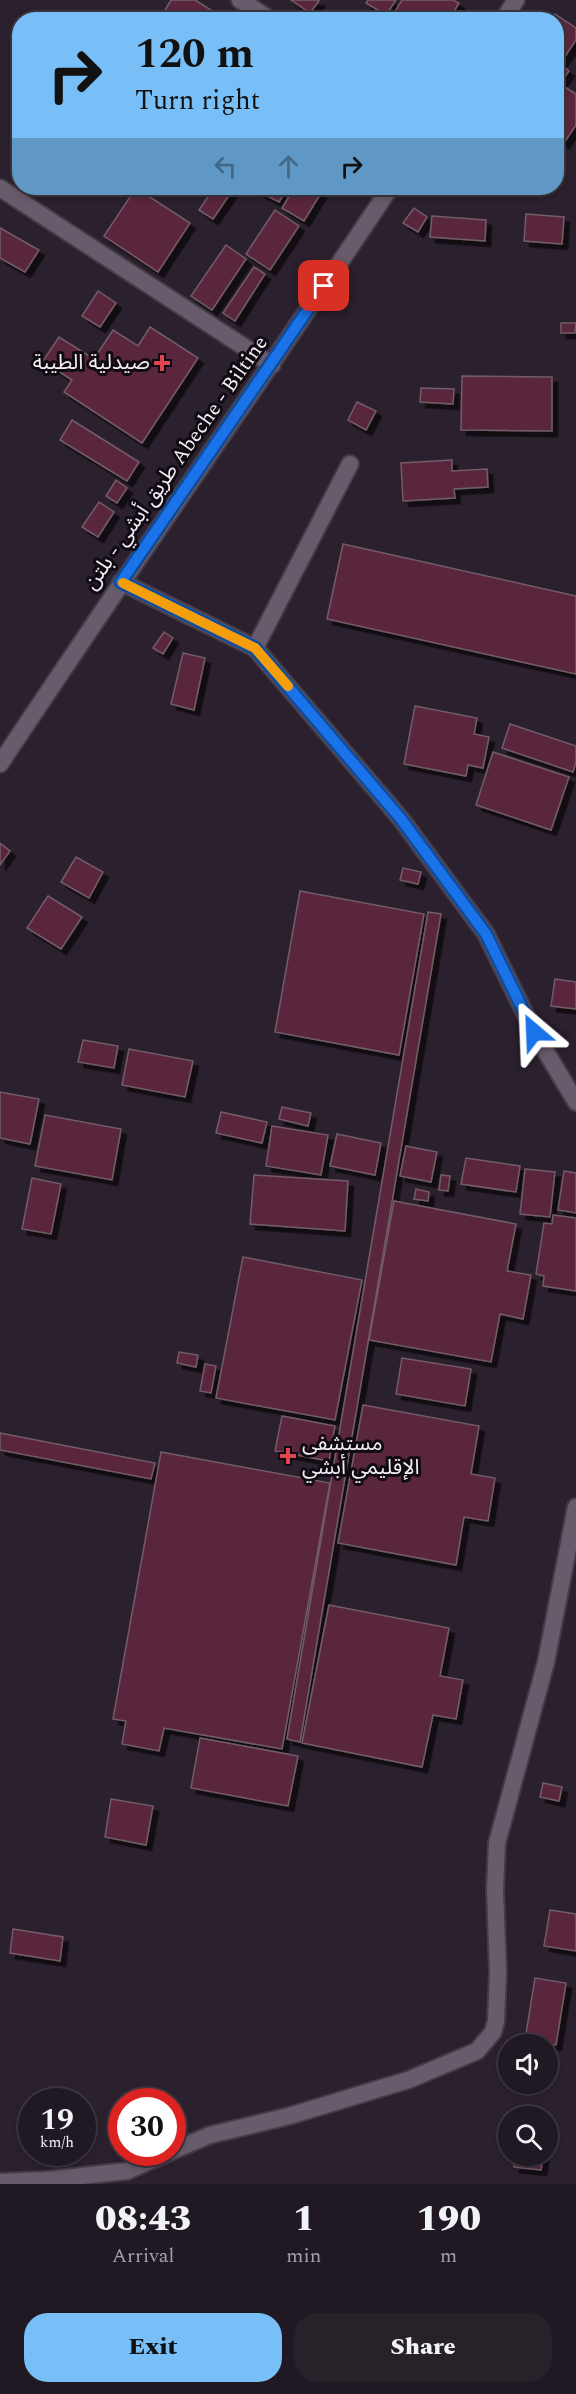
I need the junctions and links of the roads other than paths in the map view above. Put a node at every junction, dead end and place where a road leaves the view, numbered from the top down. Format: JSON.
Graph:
{"nodes":[{"id":1,"x":240,"y":0,"type":"edge"},
{"id":2,"x":259,"y":12,"type":"edge"},
{"id":3,"x":0,"y":189,"type":"edge"},
{"id":4,"x":385,"y":195,"type":"edge"},
{"id":5,"x":272,"y":365,"type":"junction"},
{"id":6,"x":350,"y":464,"type":"dead end"},
{"id":7,"x":121,"y":582,"type":"junction"},
{"id":8,"x":255,"y":648,"type":"junction"},
{"id":9,"x":0,"y":764,"type":"edge"},
{"id":10,"x":576,"y":1102,"type":"edge"},
{"id":11,"x":576,"y":1507,"type":"edge"},
{"id":12,"x":186,"y":2145,"type":"edge"},
{"id":13,"x":139,"y":2166,"type":"edge"},
{"id":14,"x":0,"y":2182,"type":"edge"}],
"edges":[{"from":1,"to":2,"type":"street"},
{"from":3,"to":5,"type":"street"},
{"from":4,"to":5,"type":"street","name":"طريق أبشي - بلتن Abeche - Biltine"},
{"from":5,"to":7,"type":"street","name":"طريق أبشي - بلتن Abeche - Biltine"},
{"from":6,"to":8,"type":"street"},
{"from":7,"to":8,"type":"street"},
{"from":7,"to":9,"type":"street","name":"طريق أبشي - بلتن Abeche - Biltine"},
{"from":8,"to":10,"type":"street"},
{"from":11,"to":12,"type":"street"},
{"from":13,"to":14,"type":"street"}]}
